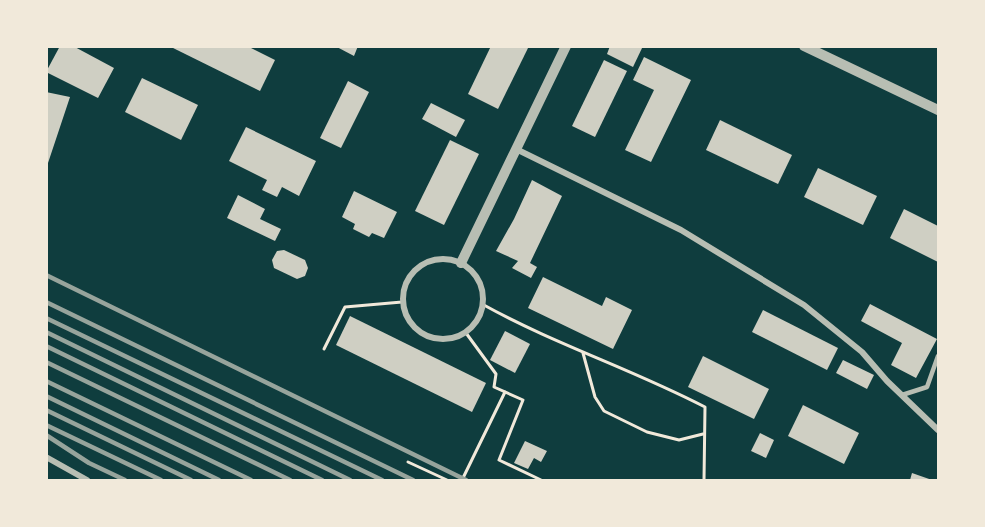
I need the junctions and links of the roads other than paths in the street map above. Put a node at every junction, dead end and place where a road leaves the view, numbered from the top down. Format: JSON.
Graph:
{"nodes":[{"id":1,"x":566,"y":46,"type":"edge"},
{"id":2,"x":804,"y":46,"type":"edge"},
{"id":3,"x":939,"y":110,"type":"edge"},
{"id":4,"x":516,"y":149,"type":"junction"},
{"id":5,"x":461,"y":263,"type":"junction"},
{"id":6,"x":939,"y":356,"type":"edge"},
{"id":7,"x":902,"y":395,"type":"junction"},
{"id":8,"x":939,"y":429,"type":"edge"},
{"id":9,"x":46,"y":457,"type":"edge"},
{"id":10,"x":87,"y":480,"type":"edge"}],
"edges":[{"from":1,"to":4,"type":"street"},
{"from":2,"to":3,"type":"street"},
{"from":4,"to":5,"type":"street"},
{"from":4,"to":7,"type":"street"},
{"from":5,"to":5,"type":"street"},
{"from":6,"to":7,"type":"lane"},
{"from":7,"to":8,"type":"street"},
{"from":9,"to":10,"type":"street"}]}
